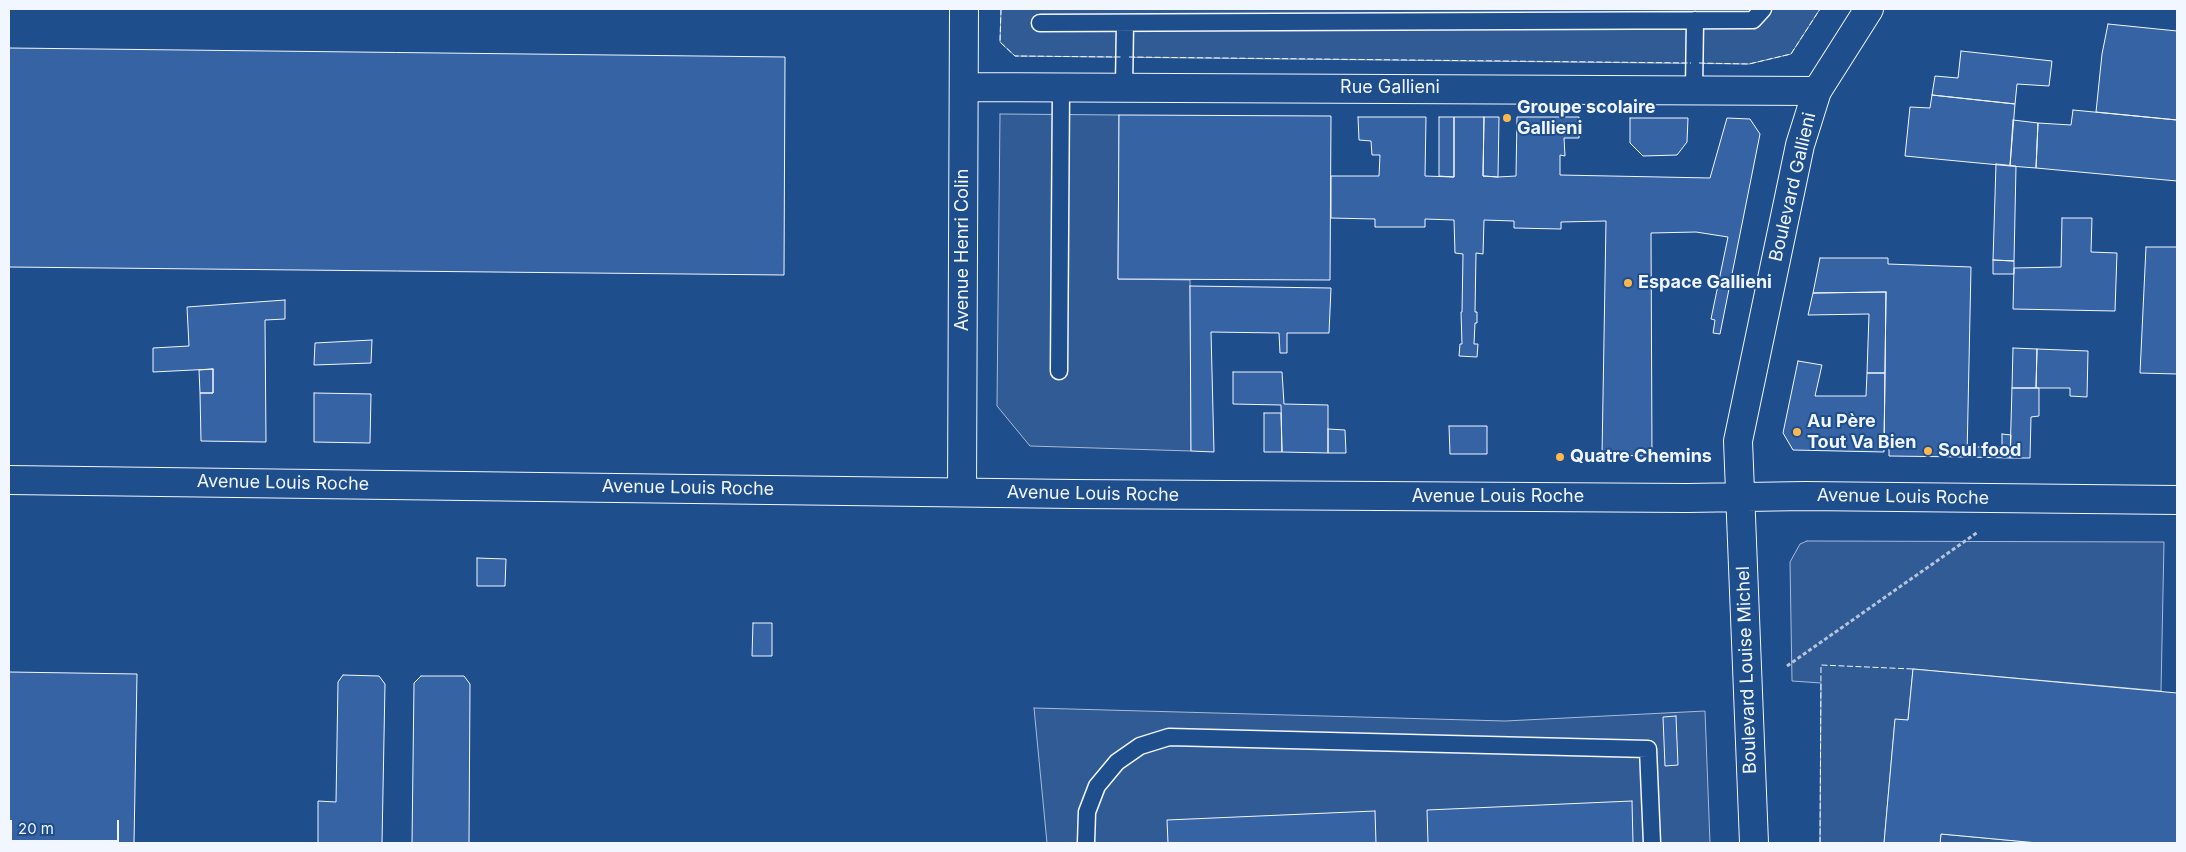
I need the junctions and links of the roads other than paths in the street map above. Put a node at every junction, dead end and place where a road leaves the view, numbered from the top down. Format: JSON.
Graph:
{"nodes":[{"id":1,"x":964,"y":9,"type":"edge"},
{"id":2,"x":1763,"y":9,"type":"edge"},
{"id":3,"x":1869,"y":9,"type":"edge"},
{"id":4,"x":1695,"y":20,"type":"junction"},
{"id":5,"x":1040,"y":23,"type":"dead end"},
{"id":6,"x":1125,"y":23,"type":"junction"},
{"id":7,"x":964,"y":87,"type":"junction"},
{"id":8,"x":1061,"y":87,"type":"junction"},
{"id":9,"x":1124,"y":87,"type":"junction"},
{"id":10,"x":1694,"y":90,"type":"junction"},
{"id":11,"x":1817,"y":90,"type":"junction"},
{"id":12,"x":1059,"y":371,"type":"dead end"},
{"id":13,"x":9,"y":480,"type":"edge"},
{"id":14,"x":962,"y":492,"type":"junction"},
{"id":15,"x":1740,"y":497,"type":"junction"},
{"id":16,"x":2177,"y":500,"type":"edge"},
{"id":17,"x":1086,"y":843,"type":"edge"},
{"id":18,"x":1652,"y":843,"type":"edge"},
{"id":19,"x":1754,"y":843,"type":"edge"}],
"edges":[{"from":1,"to":7,"type":"main road","name":"Avenue Henri Colin"},
{"from":2,"to":4,"type":"lane"},
{"from":3,"to":11,"type":"main road","name":"Boulevard Gallieni"},
{"from":4,"to":6,"type":"lane"},
{"from":4,"to":10,"type":"lane"},
{"from":5,"to":6,"type":"lane"},
{"from":6,"to":9,"type":"lane"},
{"from":7,"to":8,"type":"main road","name":"Rue Gallieni"},
{"from":7,"to":14,"type":"main road","name":"Avenue Henri Colin"},
{"from":8,"to":9,"type":"main road","name":"Rue Gallieni"},
{"from":8,"to":12,"type":"lane"},
{"from":9,"to":10,"type":"main road","name":"Rue Gallieni"},
{"from":10,"to":11,"type":"main road","name":"Rue Gallieni"},
{"from":11,"to":15,"type":"main road","name":"Boulevard Gallieni"},
{"from":13,"to":14,"type":"main road","name":"Avenue Louis Roche"},
{"from":14,"to":15,"type":"main road","name":"Avenue Louis Roche"},
{"from":15,"to":16,"type":"main road","name":"Avenue Louis Roche"},
{"from":15,"to":19,"type":"main road","name":"Boulevard Louise Michel"},
{"from":17,"to":18,"type":"lane"}]}
